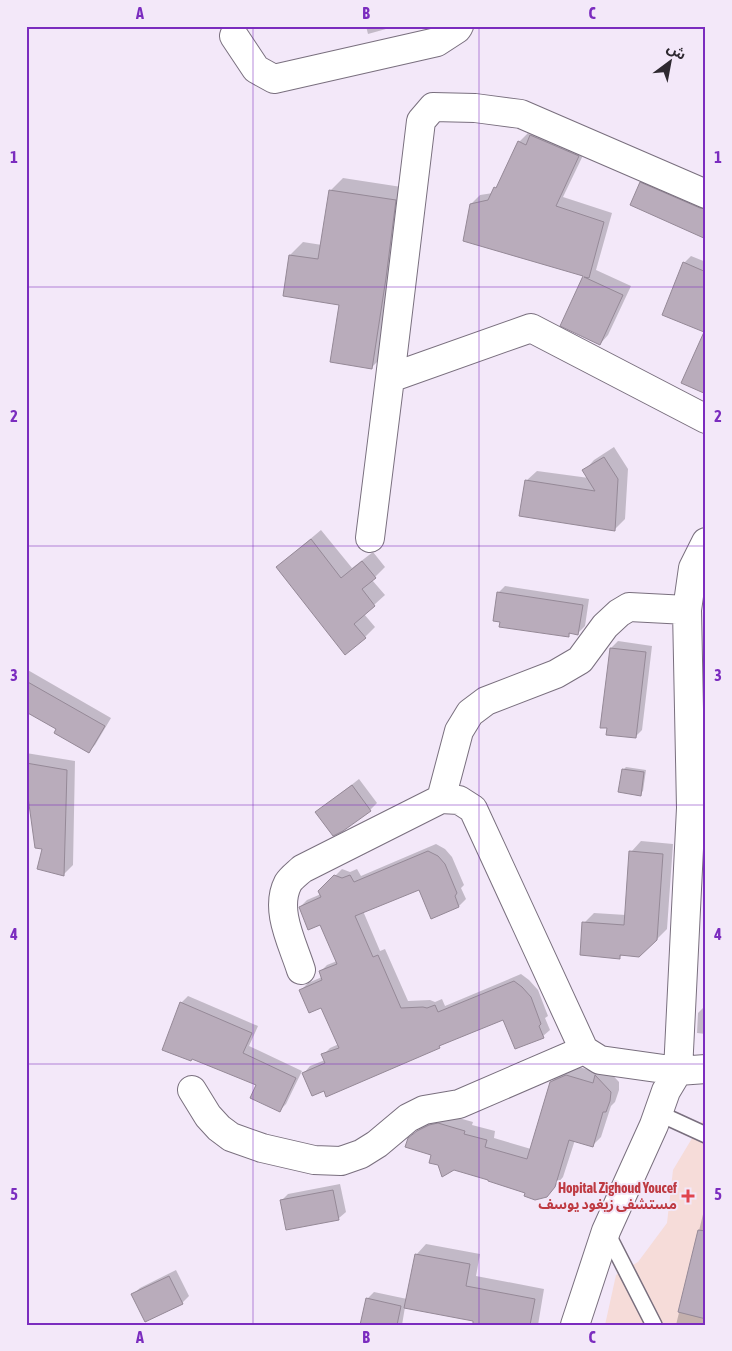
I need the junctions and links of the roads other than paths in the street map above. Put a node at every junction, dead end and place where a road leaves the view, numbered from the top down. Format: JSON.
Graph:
{"nodes":[{"id":1,"x":459,"y":26,"type":"edge"},
{"id":2,"x":237,"y":29,"type":"edge"},
{"id":3,"x":706,"y":194,"type":"edge"},
{"id":4,"x":390,"y":378,"type":"junction"},
{"id":5,"x":706,"y":419,"type":"edge"},
{"id":6,"x":370,"y":538,"type":"dead end"},
{"id":7,"x":706,"y":542,"type":"edge"},
{"id":8,"x":687,"y":610,"type":"junction"},
{"id":9,"x":441,"y":799,"type":"junction"},
{"id":10,"x":301,"y":970,"type":"dead end"},
{"id":11,"x":584,"y":1050,"type":"junction"},
{"id":12,"x":706,"y":1069,"type":"edge"},
{"id":13,"x":678,"y":1071,"type":"junction"},
{"id":14,"x":192,"y":1090,"type":"dead end"},
{"id":15,"x":658,"y":1113,"type":"junction"},
{"id":16,"x":706,"y":1135,"type":"edge"},
{"id":17,"x":606,"y":1231,"type":"junction"},
{"id":18,"x":575,"y":1325,"type":"edge"},
{"id":19,"x":654,"y":1325,"type":"edge"}],
"edges":[{"from":1,"to":2,"type":"street"},
{"from":3,"to":4,"type":"street"},
{"from":4,"to":5,"type":"street"},
{"from":4,"to":6,"type":"street"},
{"from":7,"to":8,"type":"street"},
{"from":8,"to":9,"type":"street"},
{"from":8,"to":13,"type":"street"},
{"from":9,"to":10,"type":"street"},
{"from":9,"to":11,"type":"street"},
{"from":11,"to":13,"type":"street"},
{"from":11,"to":14,"type":"street"},
{"from":12,"to":13,"type":"street"},
{"from":13,"to":15,"type":"street"},
{"from":15,"to":16,"type":"lane"},
{"from":15,"to":17,"type":"street"},
{"from":17,"to":18,"type":"street"},
{"from":17,"to":19,"type":"lane"}]}
